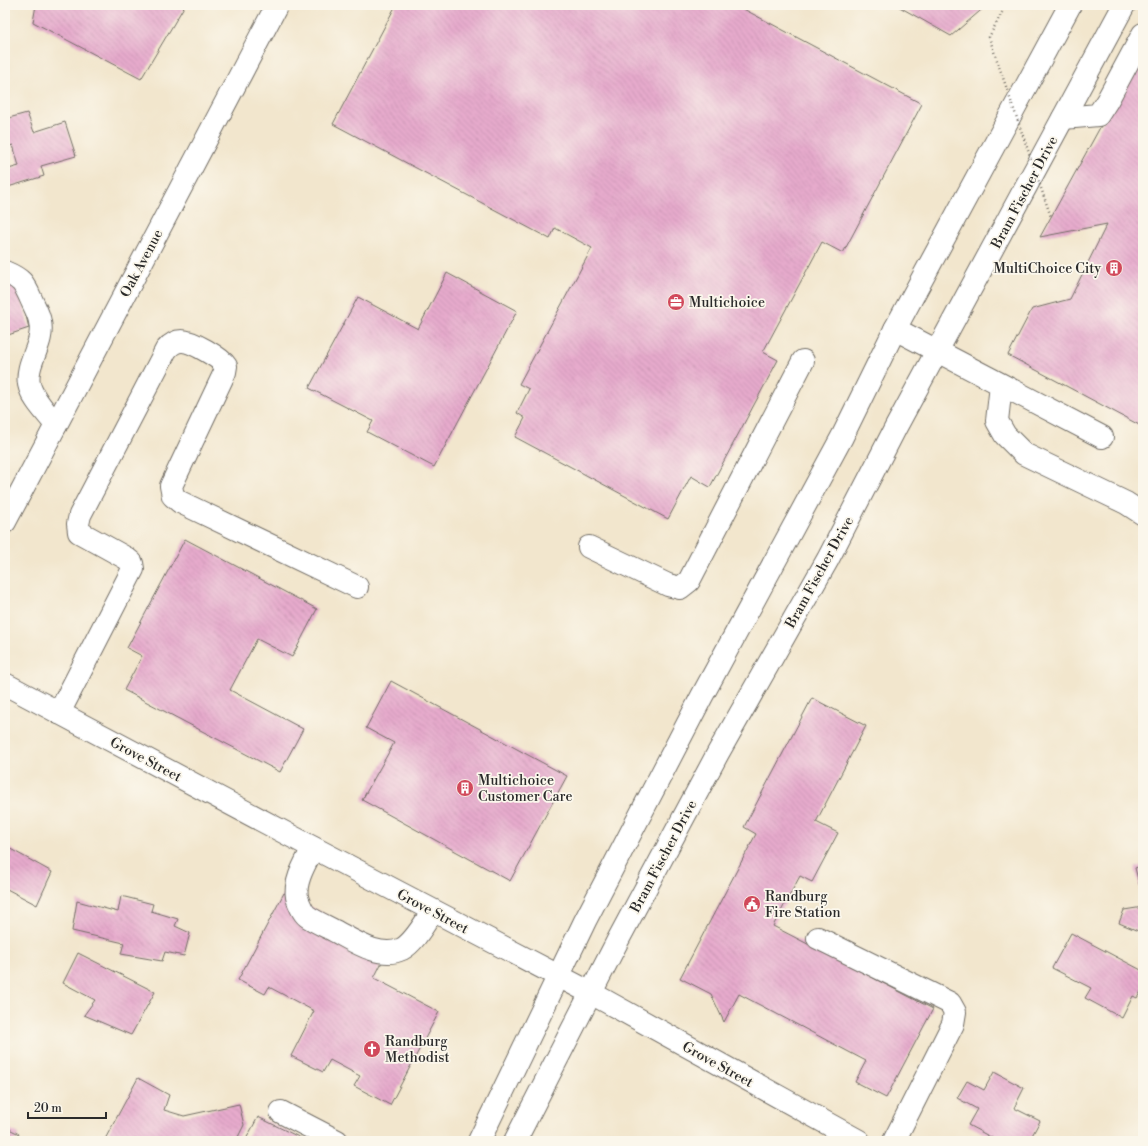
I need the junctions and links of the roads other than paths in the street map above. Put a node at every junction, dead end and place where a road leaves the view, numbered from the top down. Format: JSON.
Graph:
{"nodes":[{"id":1,"x":277,"y":5,"type":"edge"},
{"id":2,"x":1070,"y":5,"type":"edge"},
{"id":3,"x":1124,"y":5,"type":"edge"},
{"id":4,"x":1143,"y":34,"type":"edge"},
{"id":5,"x":1063,"y":118,"type":"junction"},
{"id":6,"x":5,"y":272,"type":"edge"},
{"id":7,"x":895,"y":329,"type":"junction"},
{"id":8,"x":937,"y":352,"type":"junction"},
{"id":9,"x":803,"y":361,"type":"dead end"},
{"id":10,"x":1001,"y":385,"type":"junction"},
{"id":11,"x":56,"y":425,"type":"junction"},
{"id":12,"x":1102,"y":437,"type":"dead end"},
{"id":13,"x":1143,"y":514,"type":"edge"},
{"id":14,"x":5,"y":522,"type":"edge"},
{"id":15,"x":589,"y":547,"type":"dead end"},
{"id":16,"x":357,"y":587,"type":"dead end"},
{"id":17,"x":5,"y":684,"type":"edge"},
{"id":18,"x":59,"y":713,"type":"junction"},
{"id":19,"x":313,"y":848,"type":"junction"},
{"id":20,"x":433,"y":911,"type":"junction"},
{"id":21,"x":818,"y":938,"type":"dead end"},
{"id":22,"x":558,"y":976,"type":"junction"},
{"id":23,"x":591,"y":993,"type":"junction"},
{"id":24,"x":281,"y":1112,"type":"dead end"},
{"id":25,"x":337,"y":1141,"type":"edge"},
{"id":26,"x":479,"y":1141,"type":"edge"},
{"id":27,"x":515,"y":1141,"type":"edge"},
{"id":28,"x":859,"y":1141,"type":"edge"},
{"id":29,"x":894,"y":1141,"type":"edge"}],
"edges":[{"from":1,"to":11,"type":"main road","name":"Oak Avenue"},
{"from":2,"to":7,"type":"main road"},
{"from":3,"to":5,"type":"main road","name":"Bram Fischer Drive"},
{"from":4,"to":5,"type":"main road"},
{"from":5,"to":8,"type":"main road","name":"Bram Fischer Drive"},
{"from":6,"to":11,"type":"main road"},
{"from":7,"to":8,"type":"main road"},
{"from":7,"to":22,"type":"main road"},
{"from":8,"to":10,"type":"main road"},
{"from":8,"to":23,"type":"main road","name":"Bram Fischer Drive"},
{"from":9,"to":15,"type":"main road"},
{"from":10,"to":12,"type":"main road"},
{"from":10,"to":13,"type":"main road"},
{"from":11,"to":14,"type":"main road","name":"Oak Avenue"},
{"from":16,"to":18,"type":"main road"},
{"from":17,"to":18,"type":"main road","name":"Grove Street"},
{"from":18,"to":19,"type":"main road","name":"Grove Street"},
{"from":19,"to":20,"type":"main road","name":"Grove Street"},
{"from":19,"to":20,"type":"main road"},
{"from":20,"to":22,"type":"main road","name":"Grove Street"},
{"from":21,"to":29,"type":"main road"},
{"from":22,"to":23,"type":"main road","name":"Grove Street"},
{"from":22,"to":26,"type":"main road"},
{"from":23,"to":27,"type":"main road","name":"Bram Fischer Drive"},
{"from":23,"to":28,"type":"main road","name":"Grove Street"},
{"from":24,"to":25,"type":"main road"}]}
